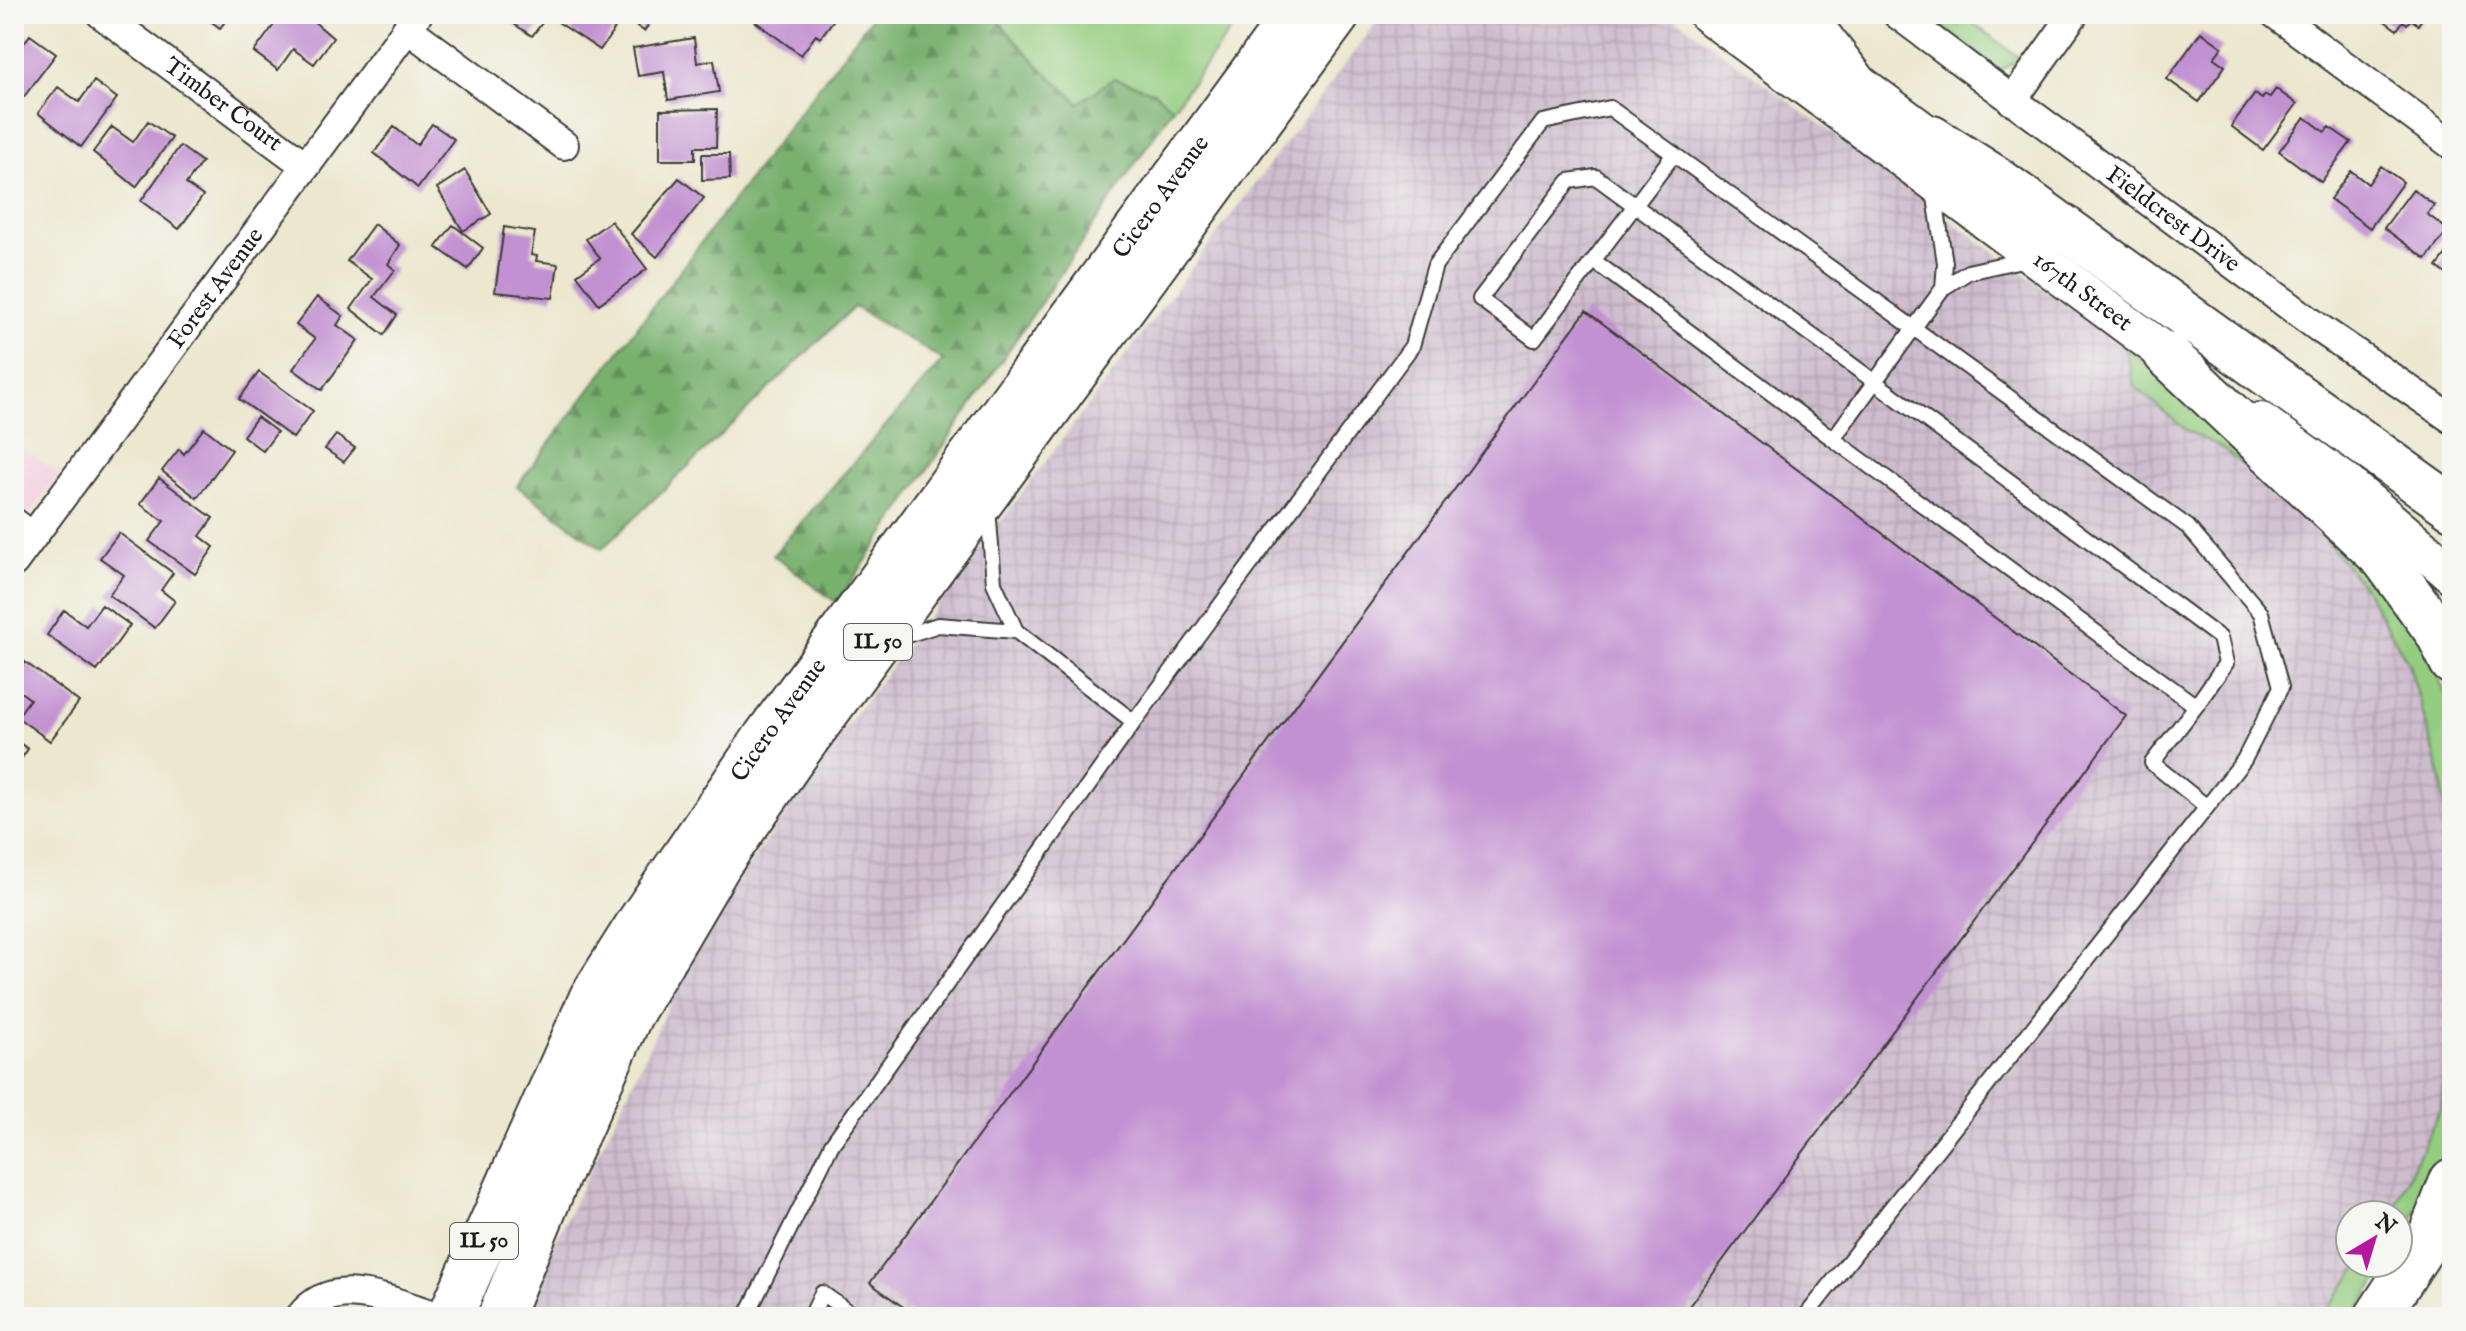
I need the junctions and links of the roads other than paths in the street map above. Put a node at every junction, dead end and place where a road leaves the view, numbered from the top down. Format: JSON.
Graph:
{"nodes":[{"id":1,"x":101,"y":14,"type":"edge"},
{"id":2,"x":1708,"y":14,"type":"edge"},
{"id":3,"x":1765,"y":14,"type":"edge"},
{"id":4,"x":1793,"y":14,"type":"edge"},
{"id":5,"x":1897,"y":14,"type":"edge"},
{"id":6,"x":2074,"y":14,"type":"edge"},
{"id":7,"x":2275,"y":14,"type":"edge"},
{"id":8,"x":1326,"y":16,"type":"edge"},
{"id":9,"x":413,"y":21,"type":"edge"},
{"id":10,"x":1853,"y":81,"type":"junction"},
{"id":11,"x":2012,"y":101,"type":"junction"},
{"id":12,"x":564,"y":145,"type":"dead end"},
{"id":13,"x":2452,"y":145,"type":"edge"},
{"id":14,"x":1674,"y":154,"type":"junction"},
{"id":15,"x":1932,"y":158,"type":"junction"},
{"id":16,"x":306,"y":166,"type":"junction"},
{"id":17,"x":1636,"y":206,"type":"junction"},
{"id":18,"x":2036,"y":256,"type":"junction"},
{"id":19,"x":1594,"y":261,"type":"junction"},
{"id":20,"x":1943,"y":288,"type":"junction"},
{"id":21,"x":1914,"y":328,"type":"junction"},
{"id":22,"x":2166,"y":354,"type":"junction"},
{"id":23,"x":1876,"y":380,"type":"junction"},
{"id":24,"x":2452,"y":419,"type":"edge"},
{"id":25,"x":1833,"y":439,"type":"junction"},
{"id":26,"x":987,"y":495,"type":"junction"},
{"id":27,"x":2452,"y":507,"type":"edge"},
{"id":28,"x":14,"y":514,"type":"edge"},
{"id":29,"x":37,"y":531,"type":"junction"},
{"id":30,"x":2452,"y":532,"type":"edge"},
{"id":31,"x":14,"y":562,"type":"edge"},
{"id":32,"x":2452,"y":574,"type":"edge"},
{"id":33,"x":1016,"y":631,"type":"junction"},
{"id":34,"x":876,"y":645,"type":"junction"},
{"id":35,"x":2452,"y":662,"type":"edge"},
{"id":36,"x":2196,"y":706,"type":"junction"},
{"id":37,"x":1134,"y":722,"type":"junction"},
{"id":38,"x":2207,"y":807,"type":"junction"},
{"id":39,"x":2452,"y":1181,"type":"edge"},
{"id":40,"x":300,"y":1317,"type":"edge"},
{"id":41,"x":440,"y":1317,"type":"edge"},
{"id":42,"x":450,"y":1317,"type":"edge"},
{"id":43,"x":500,"y":1317,"type":"edge"},
{"id":44,"x":746,"y":1317,"type":"edge"},
{"id":45,"x":811,"y":1317,"type":"edge"},
{"id":46,"x":855,"y":1317,"type":"edge"},
{"id":47,"x":1805,"y":1317,"type":"edge"},
{"id":48,"x":2377,"y":1317,"type":"edge"}],
"edges":[{"from":1,"to":16,"type":"street","name":"Timber Court"},
{"from":2,"to":15,"type":"main road","name":"167th Street"},
{"from":3,"to":10,"type":"main road","name":"167th Street"},
{"from":4,"to":10,"type":"main road"},
{"from":5,"to":11,"type":"street","name":"Fieldcrest Drive"},
{"from":6,"to":11,"type":"street"},
{"from":7,"to":13,"type":"street"},
{"from":8,"to":26,"type":"main road","name":"Cicero Avenue","number":"IL 50"},
{"from":8,"to":42,"type":"main road","name":"Cicero Avenue","number":"IL 50"},
{"from":9,"to":12,"type":"street"},
{"from":9,"to":16,"type":"street","name":"Forest Avenue"},
{"from":10,"to":15,"type":"main road","name":"167th Street"},
{"from":11,"to":24,"type":"street","name":"Fieldcrest Drive"},
{"from":14,"to":17,"type":"lane"},
{"from":14,"to":21,"type":"lane"},
{"from":14,"to":37,"type":"lane"},
{"from":15,"to":18,"type":"main road","name":"167th Street"},
{"from":15,"to":20,"type":"lane"},
{"from":15,"to":27,"type":"main road"},
{"from":15,"to":30,"type":"main road","name":"167th Street"},
{"from":16,"to":29,"type":"street","name":"Forest Avenue"},
{"from":17,"to":19,"type":"lane"},
{"from":17,"to":19,"type":"lane"},
{"from":17,"to":23,"type":"lane"},
{"from":18,"to":20,"type":"lane"},
{"from":18,"to":22,"type":"main road","name":"167th Street"},
{"from":19,"to":25,"type":"lane"},
{"from":20,"to":21,"type":"lane"},
{"from":21,"to":23,"type":"lane"},
{"from":21,"to":38,"type":"lane"},
{"from":22,"to":32,"type":"main road","name":"167th Street"},
{"from":22,"to":35,"type":"main road"},
{"from":23,"to":25,"type":"lane"},
{"from":23,"to":36,"type":"lane"},
{"from":25,"to":36,"type":"lane"},
{"from":26,"to":33,"type":"lane"},
{"from":26,"to":34,"type":"main road","name":"Cicero Avenue","number":"IL 50"},
{"from":28,"to":29,"type":"lane"},
{"from":29,"to":31,"type":"street","name":"Forest Avenue"},
{"from":33,"to":34,"type":"lane"},
{"from":33,"to":37,"type":"lane"},
{"from":34,"to":43,"type":"main road","name":"Cicero Avenue","number":"IL 50"},
{"from":36,"to":38,"type":"lane"},
{"from":37,"to":44,"type":"lane"},
{"from":38,"to":47,"type":"lane"},
{"from":39,"to":48,"type":"main road"},
{"from":40,"to":41,"type":"street"},
{"from":45,"to":46,"type":"lane"}]}
